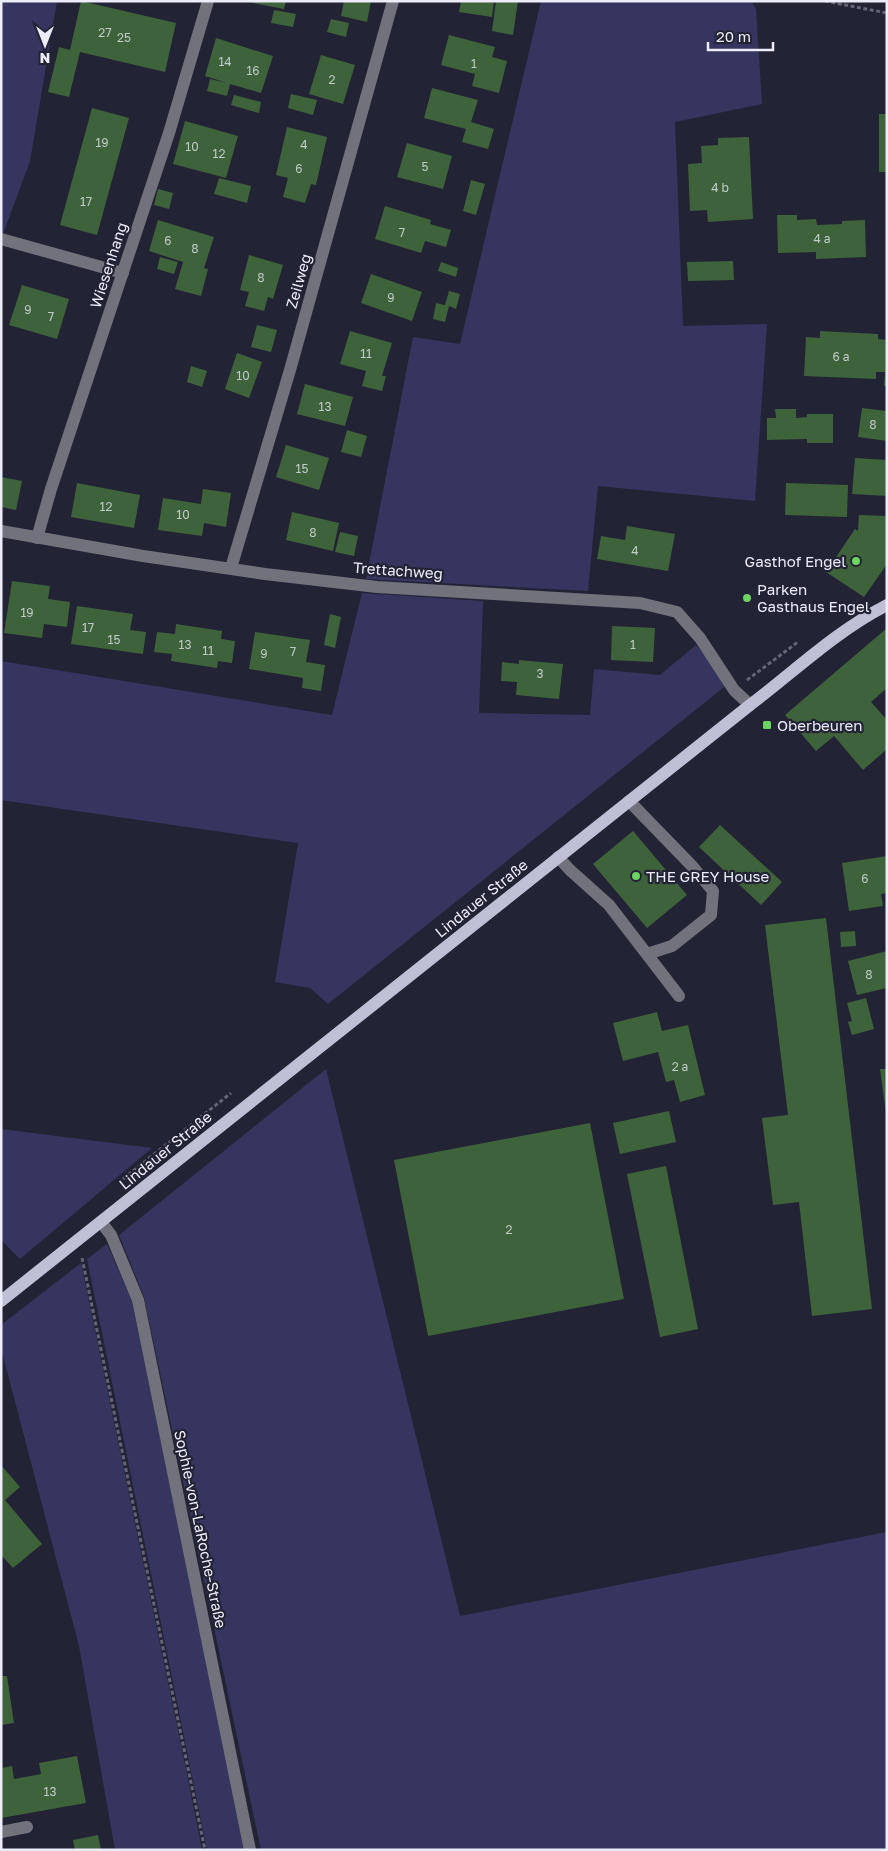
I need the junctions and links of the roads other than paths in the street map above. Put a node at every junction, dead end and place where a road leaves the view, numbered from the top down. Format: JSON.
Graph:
{"nodes":[{"id":1,"x":208,"y":1,"type":"edge"},
{"id":2,"x":393,"y":1,"type":"edge"},
{"id":3,"x":1,"y":239,"type":"edge"},
{"id":4,"x":122,"y":273,"type":"junction"},
{"id":5,"x":1,"y":531,"type":"edge"},
{"id":6,"x":38,"y":538,"type":"junction"},
{"id":7,"x":231,"y":568,"type":"junction"},
{"id":8,"x":887,"y":605,"type":"edge"},
{"id":9,"x":750,"y":705,"type":"junction"},
{"id":10,"x":629,"y":801,"type":"junction"},
{"id":11,"x":558,"y":857,"type":"junction"},
{"id":12,"x":647,"y":954,"type":"junction"},
{"id":13,"x":679,"y":996,"type":"dead end"},
{"id":14,"x":100,"y":1222,"type":"junction"},
{"id":15,"x":1,"y":1301,"type":"edge"},
{"id":16,"x":27,"y":1828,"type":"dead end"},
{"id":17,"x":1,"y":1832,"type":"edge"},
{"id":18,"x":250,"y":1850,"type":"edge"}],
"edges":[{"from":1,"to":4,"type":"street","name":"Wiesenhang"},
{"from":2,"to":7,"type":"street","name":"Zeilweg"},
{"from":3,"to":4,"type":"street"},
{"from":4,"to":6,"type":"street","name":"Wiesenhang"},
{"from":5,"to":6,"type":"street","name":"Trettachweg"},
{"from":6,"to":7,"type":"street","name":"Trettachweg"},
{"from":7,"to":9,"type":"street","name":"Trettachweg"},
{"from":8,"to":9,"type":"main road","name":"Lindauer Straße"},
{"from":9,"to":10,"type":"main road","name":"Lindauer Straße"},
{"from":10,"to":11,"type":"main road","name":"Lindauer Straße"},
{"from":10,"to":12,"type":"street"},
{"from":11,"to":12,"type":"street"},
{"from":11,"to":14,"type":"main road","name":"Lindauer Straße"},
{"from":12,"to":13,"type":"street"},
{"from":14,"to":15,"type":"main road","name":"Lindauer Straße"},
{"from":14,"to":18,"type":"street","name":"Sophie-von-LaRoche-Straße"},
{"from":16,"to":17,"type":"street"}]}
